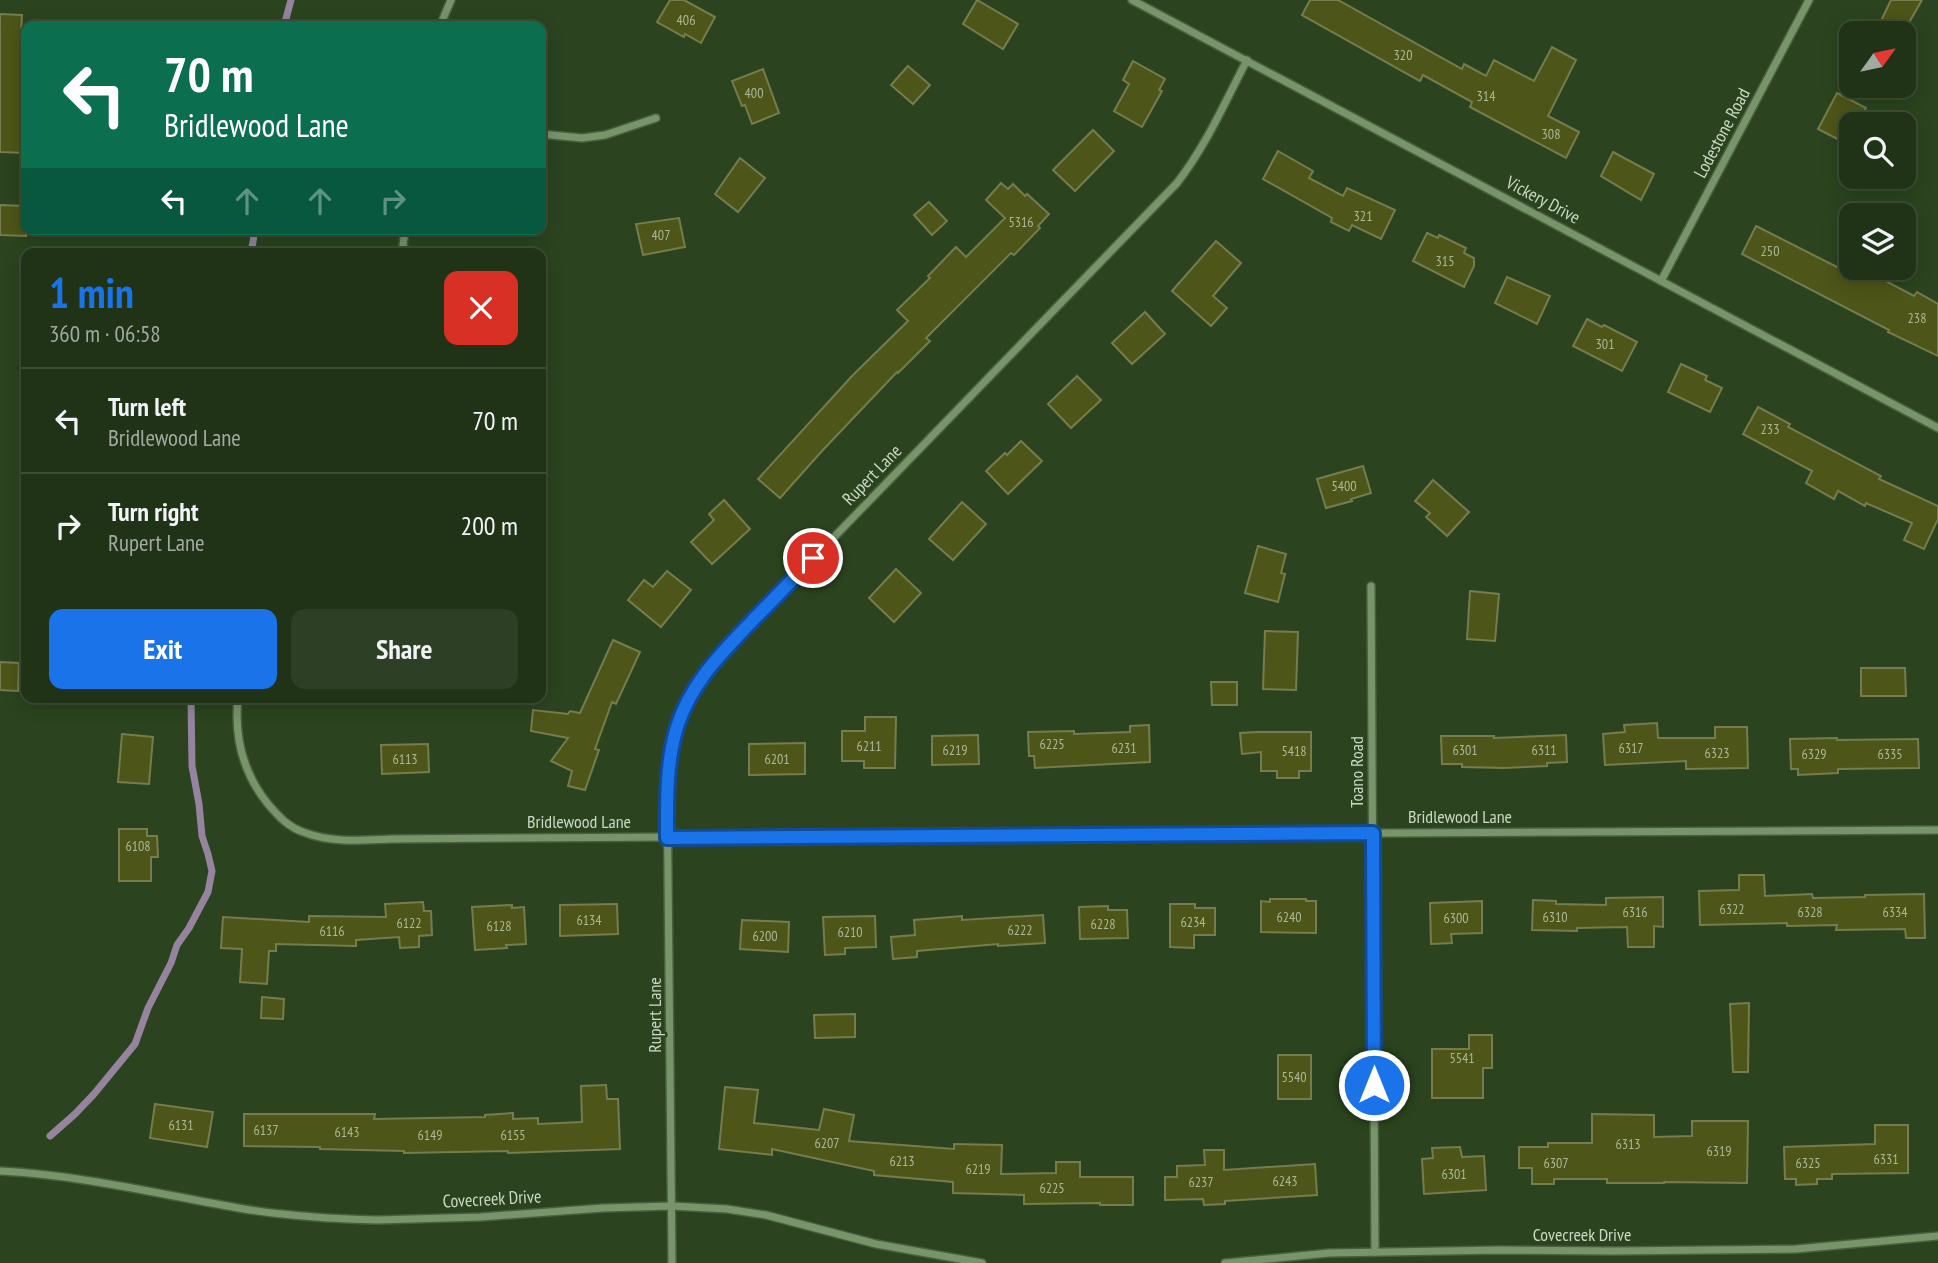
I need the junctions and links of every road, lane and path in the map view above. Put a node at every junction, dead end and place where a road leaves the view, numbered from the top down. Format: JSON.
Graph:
{"nodes":[{"id":1,"x":451,"y":0,"type":"edge"},
{"id":2,"x":1132,"y":0,"type":"edge"},
{"id":3,"x":1809,"y":0,"type":"edge"},
{"id":4,"x":442,"y":21,"type":"edge"},
{"id":5,"x":1247,"y":60,"type":"junction"},
{"id":6,"x":656,"y":118,"type":"dead end"},
{"id":7,"x":546,"y":134,"type":"edge"},
{"id":8,"x":1661,"y":281,"type":"junction"},
{"id":9,"x":1938,"y":428,"type":"edge"},
{"id":10,"x":1371,"y":586,"type":"dead end"},
{"id":11,"x":239,"y":703,"type":"edge"},
{"id":12,"x":1938,"y":830,"type":"edge"},
{"id":13,"x":1373,"y":833,"type":"junction"},
{"id":14,"x":667,"y":838,"type":"junction"},
{"id":15,"x":0,"y":1171,"type":"edge"},
{"id":16,"x":671,"y":1206,"type":"junction"},
{"id":17,"x":1938,"y":1236,"type":"edge"},
{"id":18,"x":1375,"y":1252,"type":"junction"},
{"id":19,"x":672,"y":1263,"type":"edge"},
{"id":20,"x":982,"y":1263,"type":"edge"},
{"id":21,"x":1225,"y":1263,"type":"edge"}],
"edges":[{"from":1,"to":4,"type":"street"},
{"from":2,"to":5,"type":"street","name":"Vickery Drive"},
{"from":3,"to":8,"type":"street","name":"Lodestone Road"},
{"from":5,"to":8,"type":"street","name":"Vickery Drive"},
{"from":5,"to":14,"type":"street","name":"Rupert Lane"},
{"from":6,"to":7,"type":"street"},
{"from":8,"to":9,"type":"street","name":"Vickery Drive"},
{"from":10,"to":13,"type":"street","name":"Toano Road"},
{"from":11,"to":14,"type":"street","name":"Bridlewood Lane"},
{"from":12,"to":13,"type":"street","name":"Bridlewood Lane"},
{"from":13,"to":14,"type":"street","name":"Bridlewood Lane"},
{"from":13,"to":18,"type":"street","name":"Toano Road"},
{"from":14,"to":16,"type":"street","name":"Rupert Lane"},
{"from":15,"to":16,"type":"street","name":"Covecreek Drive"},
{"from":16,"to":19,"type":"street","name":"Rupert Lane"},
{"from":16,"to":20,"type":"street","name":"Covecreek Drive"},
{"from":17,"to":18,"type":"street","name":"Covecreek Drive"},
{"from":18,"to":21,"type":"street","name":"Covecreek Drive"}]}
